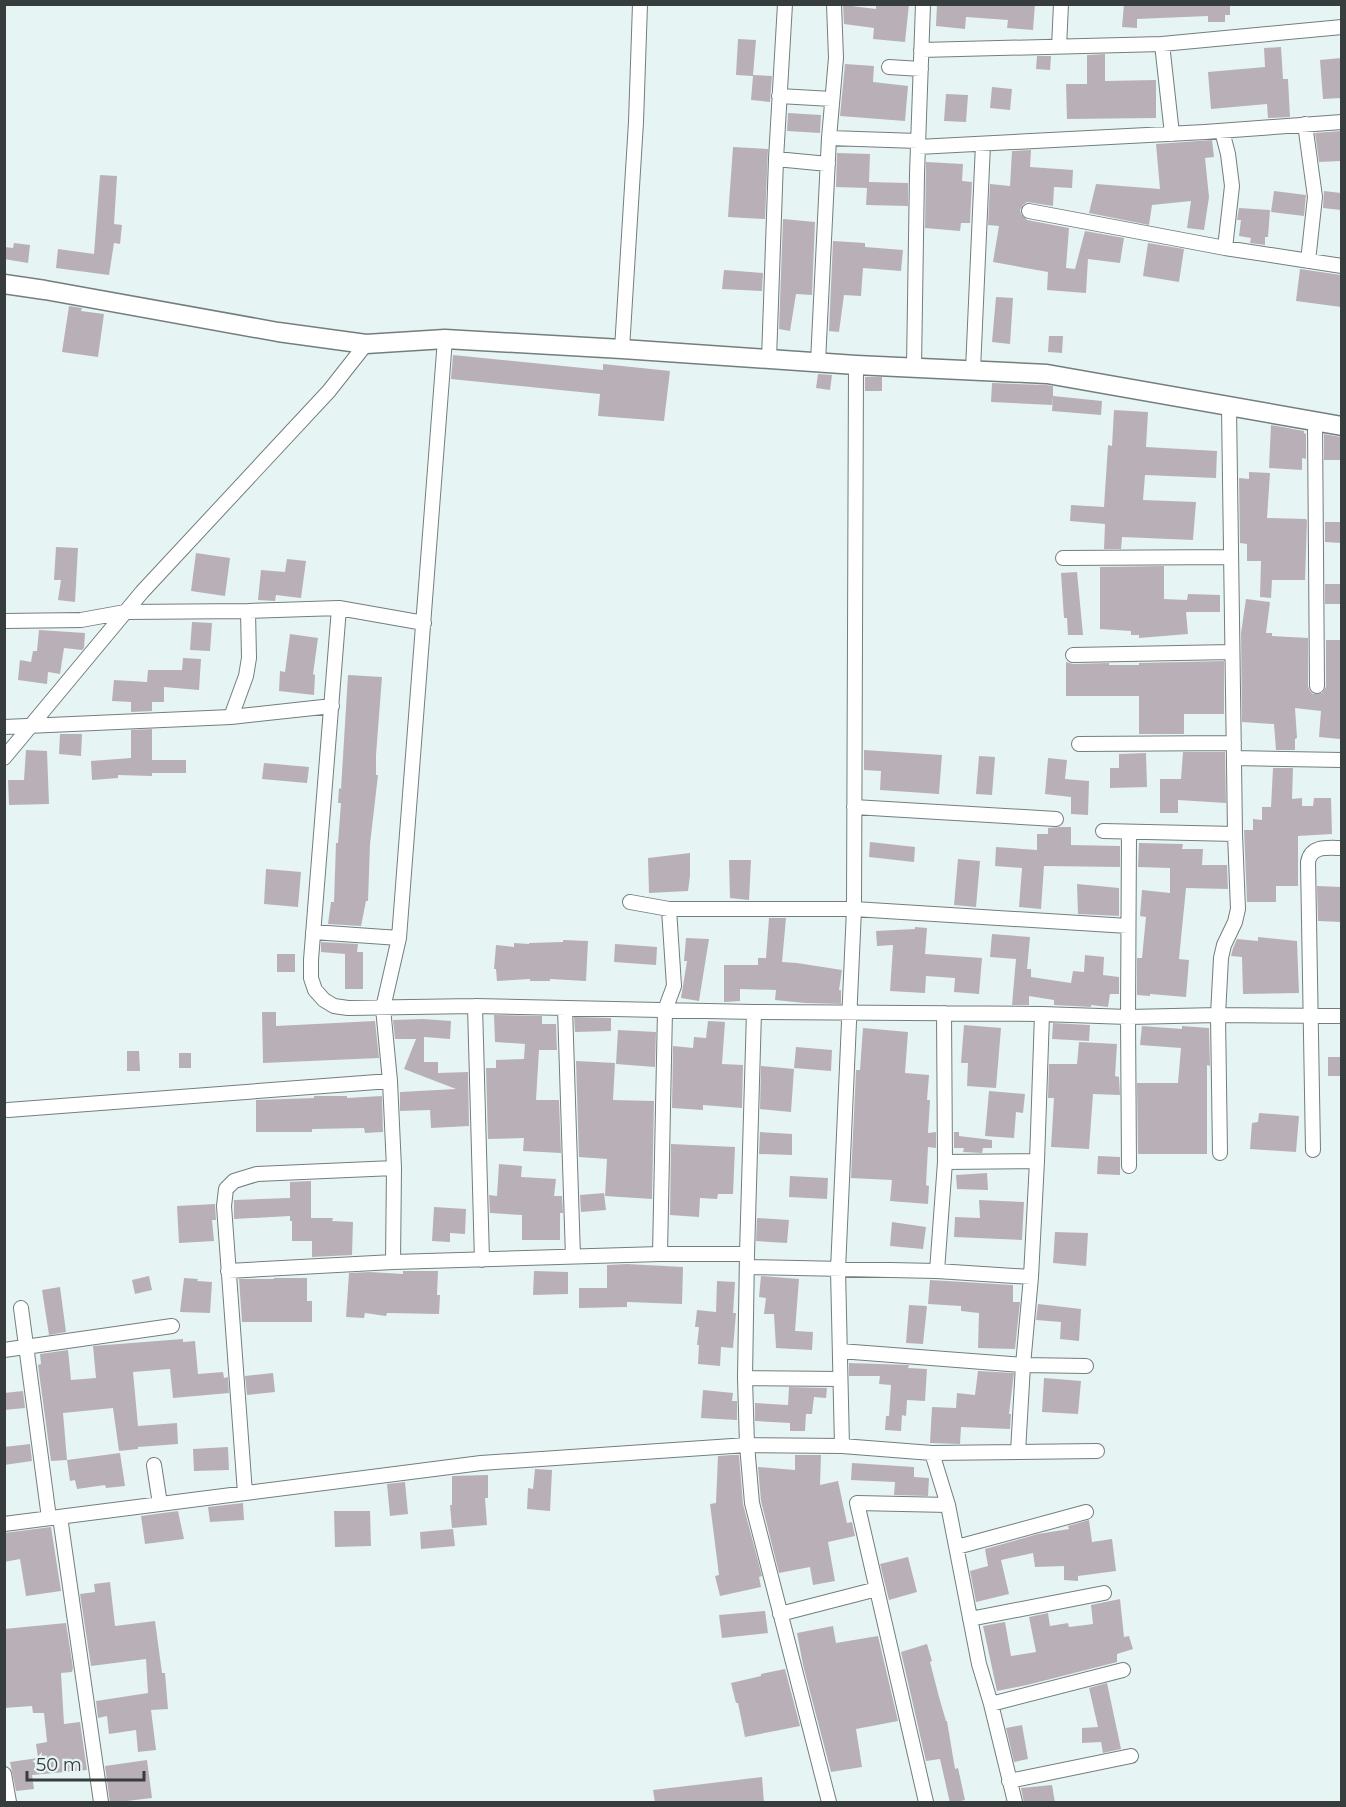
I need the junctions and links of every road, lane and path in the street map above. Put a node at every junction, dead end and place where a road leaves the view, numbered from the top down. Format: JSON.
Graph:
{"nodes":[{"id":1,"x":640,"y":4,"type":"edge"},
{"id":2,"x":785,"y":4,"type":"edge"},
{"id":3,"x":834,"y":4,"type":"edge"},
{"id":4,"x":923,"y":4,"type":"edge"},
{"id":5,"x":1062,"y":4,"type":"edge"},
{"id":6,"x":1341,"y":27,"type":"edge"},
{"id":7,"x":1162,"y":44,"type":"junction"},
{"id":8,"x":1059,"y":47,"type":"junction"},
{"id":9,"x":921,"y":50,"type":"junction"},
{"id":10,"x":889,"y":67,"type":"dead end"},
{"id":11,"x":921,"y":69,"type":"junction"},
{"id":12,"x":780,"y":96,"type":"junction"},
{"id":13,"x":832,"y":99,"type":"junction"},
{"id":14,"x":1341,"y":122,"type":"edge"},
{"id":15,"x":1305,"y":124,"type":"junction"},
{"id":16,"x":1222,"y":131,"type":"junction"},
{"id":17,"x":1172,"y":134,"type":"junction"},
{"id":18,"x":829,"y":138,"type":"junction"},
{"id":19,"x":918,"y":144,"type":"junction"},
{"id":20,"x":983,"y":144,"type":"junction"},
{"id":21,"x":776,"y":159,"type":"junction"},
{"id":22,"x":828,"y":164,"type":"junction"},
{"id":23,"x":1029,"y":211,"type":"dead end"},
{"id":24,"x":1225,"y":248,"type":"junction"},
{"id":25,"x":1308,"y":261,"type":"junction"},
{"id":26,"x":1341,"y":266,"type":"edge"},
{"id":27,"x":4,"y":284,"type":"edge"},
{"id":28,"x":445,"y":339,"type":"junction"},
{"id":29,"x":366,"y":344,"type":"junction"},
{"id":30,"x":622,"y":348,"type":"junction"},
{"id":31,"x":769,"y":359,"type":"junction"},
{"id":32,"x":818,"y":362,"type":"junction"},
{"id":33,"x":856,"y":364,"type":"junction"},
{"id":34,"x":914,"y":367,"type":"junction"},
{"id":35,"x":974,"y":370,"type":"junction"},
{"id":36,"x":1228,"y":407,"type":"junction"},
{"id":37,"x":1315,"y":422,"type":"junction"},
{"id":38,"x":1341,"y":426,"type":"edge"},
{"id":39,"x":1231,"y":557,"type":"junction"},
{"id":40,"x":1063,"y":558,"type":"dead end"},
{"id":41,"x":339,"y":608,"type":"junction"},
{"id":42,"x":248,"y":611,"type":"junction"},
{"id":43,"x":125,"y":612,"type":"junction"},
{"id":44,"x":4,"y":621,"type":"edge"},
{"id":45,"x":424,"y":622,"type":"junction"},
{"id":46,"x":1232,"y":652,"type":"junction"},
{"id":47,"x":1072,"y":655,"type":"dead end"},
{"id":48,"x":1317,"y":686,"type":"dead end"},
{"id":49,"x":332,"y":706,"type":"junction"},
{"id":50,"x":231,"y":717,"type":"junction"},
{"id":51,"x":31,"y":726,"type":"junction"},
{"id":52,"x":4,"y":727,"type":"edge"},
{"id":53,"x":1234,"y":743,"type":"junction"},
{"id":54,"x":1080,"y":744,"type":"dead end"},
{"id":55,"x":4,"y":758,"type":"edge"},
{"id":56,"x":1234,"y":758,"type":"junction"},
{"id":57,"x":1341,"y":760,"type":"edge"},
{"id":58,"x":854,"y":807,"type":"junction"},
{"id":59,"x":1056,"y":819,"type":"dead end"},
{"id":60,"x":1103,"y":831,"type":"dead end"},
{"id":61,"x":1128,"y":832,"type":"junction"},
{"id":62,"x":1235,"y":834,"type":"junction"},
{"id":63,"x":1341,"y":848,"type":"edge"},
{"id":64,"x":630,"y":902,"type":"dead end"},
{"id":65,"x":669,"y":909,"type":"junction"},
{"id":66,"x":854,"y":909,"type":"junction"},
{"id":67,"x":1128,"y":926,"type":"junction"},
{"id":68,"x":313,"y":932,"type":"junction"},
{"id":69,"x":399,"y":938,"type":"junction"},
{"id":70,"x":476,"y":1006,"type":"junction"},
{"id":71,"x":383,"y":1008,"type":"junction"},
{"id":72,"x":565,"y":1008,"type":"junction"},
{"id":73,"x":666,"y":1010,"type":"junction"},
{"id":74,"x":754,"y":1012,"type":"junction"},
{"id":75,"x":849,"y":1012,"type":"junction"},
{"id":76,"x":944,"y":1013,"type":"junction"},
{"id":77,"x":1042,"y":1014,"type":"junction"},
{"id":78,"x":1218,"y":1015,"type":"junction"},
{"id":79,"x":1311,"y":1016,"type":"junction"},
{"id":80,"x":1341,"y":1016,"type":"edge"},
{"id":81,"x":1128,"y":1017,"type":"junction"},
{"id":82,"x":390,"y":1081,"type":"junction"},
{"id":83,"x":6,"y":1111,"type":"edge"},
{"id":84,"x":1312,"y":1150,"type":"dead end"},
{"id":85,"x":1220,"y":1153,"type":"dead end"},
{"id":86,"x":1037,"y":1161,"type":"junction"},
{"id":87,"x":945,"y":1162,"type":"junction"},
{"id":88,"x":1129,"y":1166,"type":"dead end"},
{"id":89,"x":394,"y":1168,"type":"junction"},
{"id":90,"x":660,"y":1254,"type":"junction"},
{"id":91,"x":573,"y":1257,"type":"junction"},
{"id":92,"x":482,"y":1260,"type":"junction"},
{"id":93,"x":747,"y":1260,"type":"junction"},
{"id":94,"x":393,"y":1262,"type":"junction"},
{"id":95,"x":838,"y":1270,"type":"junction"},
{"id":96,"x":228,"y":1271,"type":"junction"},
{"id":97,"x":937,"y":1271,"type":"junction"},
{"id":98,"x":1031,"y":1277,"type":"junction"},
{"id":99,"x":21,"y":1308,"type":"dead end"},
{"id":100,"x":172,"y":1326,"type":"dead end"},
{"id":101,"x":26,"y":1347,"type":"junction"},
{"id":102,"x":4,"y":1350,"type":"edge"},
{"id":103,"x":840,"y":1351,"type":"junction"},
{"id":104,"x":1023,"y":1365,"type":"junction"},
{"id":105,"x":1086,"y":1366,"type":"dead end"},
{"id":106,"x":745,"y":1378,"type":"junction"},
{"id":107,"x":840,"y":1379,"type":"junction"},
{"id":108,"x":747,"y":1445,"type":"junction"},
{"id":109,"x":842,"y":1446,"type":"junction"},
{"id":110,"x":1097,"y":1451,"type":"dead end"},
{"id":111,"x":1018,"y":1452,"type":"junction"},
{"id":112,"x":932,"y":1453,"type":"junction"},
{"id":113,"x":154,"y":1465,"type":"dead end"},
{"id":114,"x":245,"y":1493,"type":"junction"},
{"id":115,"x":160,"y":1504,"type":"junction"},
{"id":116,"x":948,"y":1505,"type":"junction"},
{"id":117,"x":1086,"y":1512,"type":"dead end"},
{"id":118,"x":54,"y":1518,"type":"junction"},
{"id":119,"x":4,"y":1524,"type":"edge"},
{"id":120,"x":957,"y":1546,"type":"junction"},
{"id":121,"x":877,"y":1589,"type":"junction"},
{"id":122,"x":1104,"y":1593,"type":"dead end"},
{"id":123,"x":780,"y":1614,"type":"junction"},
{"id":124,"x":970,"y":1619,"type":"junction"},
{"id":125,"x":1123,"y":1670,"type":"dead end"},
{"id":126,"x":991,"y":1704,"type":"junction"},
{"id":127,"x":1131,"y":1756,"type":"dead end"},
{"id":128,"x":4,"y":1773,"type":"edge"},
{"id":129,"x":1009,"y":1781,"type":"junction"},
{"id":130,"x":96,"y":1802,"type":"edge"},
{"id":131,"x":9,"y":1803,"type":"edge"},
{"id":132,"x":829,"y":1803,"type":"edge"},
{"id":133,"x":926,"y":1803,"type":"edge"},
{"id":134,"x":1015,"y":1803,"type":"edge"}],
"edges":[{"from":1,"to":30,"type":"street"},
{"from":2,"to":12,"type":"street"},
{"from":3,"to":13,"type":"street"},
{"from":4,"to":9,"type":"street"},
{"from":5,"to":8,"type":"street"},
{"from":6,"to":7,"type":"street"},
{"from":7,"to":8,"type":"street"},
{"from":7,"to":17,"type":"street"},
{"from":8,"to":9,"type":"street"},
{"from":9,"to":11,"type":"street"},
{"from":10,"to":11,"type":"street"},
{"from":11,"to":19,"type":"street"},
{"from":12,"to":13,"type":"street"},
{"from":12,"to":21,"type":"street"},
{"from":13,"to":18,"type":"street"},
{"from":14,"to":15,"type":"street"},
{"from":15,"to":16,"type":"street"},
{"from":15,"to":25,"type":"street"},
{"from":16,"to":17,"type":"street"},
{"from":16,"to":24,"type":"street"},
{"from":17,"to":20,"type":"street"},
{"from":18,"to":19,"type":"street"},
{"from":18,"to":22,"type":"street"},
{"from":19,"to":20,"type":"street"},
{"from":19,"to":34,"type":"street"},
{"from":20,"to":35,"type":"street"},
{"from":21,"to":22,"type":"street"},
{"from":21,"to":31,"type":"street"},
{"from":22,"to":32,"type":"street"},
{"from":23,"to":24,"type":"street"},
{"from":24,"to":25,"type":"street"},
{"from":25,"to":26,"type":"street"},
{"from":27,"to":29,"type":"street"},
{"from":28,"to":29,"type":"street"},
{"from":28,"to":30,"type":"street"},
{"from":28,"to":45,"type":"street"},
{"from":29,"to":43,"type":"street"},
{"from":30,"to":31,"type":"street"},
{"from":31,"to":32,"type":"street"},
{"from":32,"to":33,"type":"street"},
{"from":33,"to":34,"type":"street"},
{"from":33,"to":58,"type":"street"},
{"from":34,"to":35,"type":"street"},
{"from":35,"to":36,"type":"street"},
{"from":36,"to":37,"type":"street"},
{"from":36,"to":39,"type":"street"},
{"from":37,"to":38,"type":"street"},
{"from":37,"to":48,"type":"street"},
{"from":39,"to":40,"type":"street"},
{"from":39,"to":46,"type":"street"},
{"from":41,"to":42,"type":"street"},
{"from":41,"to":45,"type":"street"},
{"from":41,"to":49,"type":"street"},
{"from":42,"to":43,"type":"street"},
{"from":42,"to":50,"type":"street"},
{"from":43,"to":44,"type":"street"},
{"from":43,"to":51,"type":"street"},
{"from":45,"to":69,"type":"street"},
{"from":46,"to":47,"type":"street"},
{"from":46,"to":53,"type":"street"},
{"from":49,"to":50,"type":"street"},
{"from":49,"to":68,"type":"street"},
{"from":50,"to":51,"type":"street"},
{"from":51,"to":52,"type":"street"},
{"from":51,"to":55,"type":"street"},
{"from":53,"to":54,"type":"street"},
{"from":53,"to":56,"type":"street"},
{"from":56,"to":57,"type":"street"},
{"from":56,"to":62,"type":"street"},
{"from":58,"to":59,"type":"street"},
{"from":58,"to":66,"type":"street"},
{"from":60,"to":61,"type":"street"},
{"from":61,"to":62,"type":"street"},
{"from":61,"to":67,"type":"street"},
{"from":62,"to":78,"type":"street"},
{"from":63,"to":79,"type":"street"},
{"from":64,"to":65,"type":"street"},
{"from":65,"to":66,"type":"street"},
{"from":65,"to":73,"type":"street"},
{"from":66,"to":67,"type":"street"},
{"from":66,"to":75,"type":"street"},
{"from":67,"to":81,"type":"street"},
{"from":68,"to":69,"type":"street"},
{"from":68,"to":71,"type":"street"},
{"from":69,"to":71,"type":"street"},
{"from":70,"to":71,"type":"street"},
{"from":70,"to":72,"type":"street"},
{"from":70,"to":92,"type":"street"},
{"from":71,"to":82,"type":"street"},
{"from":72,"to":73,"type":"street"},
{"from":72,"to":91,"type":"street"},
{"from":73,"to":74,"type":"street"},
{"from":73,"to":90,"type":"street"},
{"from":74,"to":75,"type":"street"},
{"from":74,"to":93,"type":"street"},
{"from":75,"to":76,"type":"street"},
{"from":75,"to":95,"type":"street"},
{"from":76,"to":77,"type":"street"},
{"from":76,"to":87,"type":"street"},
{"from":77,"to":81,"type":"street"},
{"from":77,"to":86,"type":"street"},
{"from":78,"to":79,"type":"street"},
{"from":78,"to":81,"type":"street"},
{"from":78,"to":85,"type":"street"},
{"from":79,"to":80,"type":"street"},
{"from":79,"to":84,"type":"street"},
{"from":81,"to":88,"type":"street"},
{"from":82,"to":83,"type":"street"},
{"from":82,"to":89,"type":"street"},
{"from":86,"to":87,"type":"street"},
{"from":86,"to":98,"type":"street"},
{"from":87,"to":97,"type":"street"},
{"from":89,"to":94,"type":"street"},
{"from":89,"to":96,"type":"street"},
{"from":90,"to":91,"type":"street"},
{"from":90,"to":93,"type":"street"},
{"from":91,"to":92,"type":"street"},
{"from":92,"to":94,"type":"street"},
{"from":93,"to":95,"type":"street"},
{"from":93,"to":106,"type":"street"},
{"from":94,"to":96,"type":"street"},
{"from":95,"to":97,"type":"street"},
{"from":95,"to":103,"type":"street"},
{"from":96,"to":114,"type":"street"},
{"from":97,"to":98,"type":"street"},
{"from":98,"to":104,"type":"street"},
{"from":99,"to":101,"type":"street"},
{"from":100,"to":101,"type":"street"},
{"from":101,"to":102,"type":"street"},
{"from":101,"to":118,"type":"street"},
{"from":103,"to":104,"type":"street"},
{"from":103,"to":107,"type":"street"},
{"from":104,"to":105,"type":"street"},
{"from":104,"to":111,"type":"street"},
{"from":106,"to":107,"type":"street"},
{"from":106,"to":108,"type":"street"},
{"from":107,"to":109,"type":"street"},
{"from":108,"to":109,"type":"street"},
{"from":108,"to":114,"type":"street"},
{"from":108,"to":123,"type":"street"},
{"from":109,"to":112,"type":"street"},
{"from":110,"to":111,"type":"street"},
{"from":111,"to":112,"type":"street"},
{"from":112,"to":116,"type":"street"},
{"from":113,"to":115,"type":"street"},
{"from":114,"to":115,"type":"street"},
{"from":115,"to":118,"type":"street"},
{"from":116,"to":120,"type":"street"},
{"from":116,"to":121,"type":"street"},
{"from":117,"to":120,"type":"street"},
{"from":118,"to":119,"type":"street"},
{"from":118,"to":130,"type":"street"},
{"from":120,"to":124,"type":"street"},
{"from":121,"to":123,"type":"street"},
{"from":121,"to":133,"type":"street"},
{"from":122,"to":124,"type":"street"},
{"from":123,"to":132,"type":"street"},
{"from":124,"to":126,"type":"street"},
{"from":125,"to":126,"type":"street"},
{"from":126,"to":129,"type":"street"},
{"from":127,"to":129,"type":"street"},
{"from":128,"to":131,"type":"street"},
{"from":129,"to":134,"type":"street"}]}
